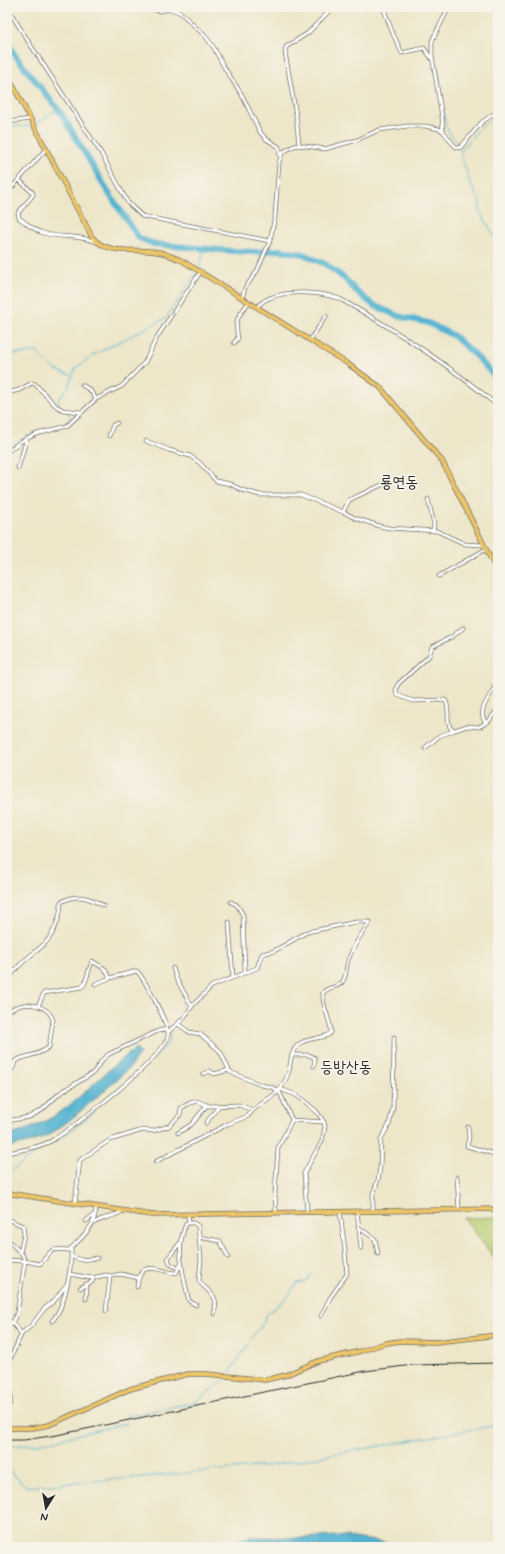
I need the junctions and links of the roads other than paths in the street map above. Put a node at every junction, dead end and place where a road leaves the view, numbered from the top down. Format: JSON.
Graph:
{"nodes":[{"id":1,"x":7,"y":7,"type":"edge"},
{"id":2,"x":147,"y":7,"type":"edge"},
{"id":3,"x":334,"y":7,"type":"edge"},
{"id":4,"x":383,"y":7,"type":"edge"},
{"id":5,"x":449,"y":7,"type":"edge"},
{"id":6,"x":433,"y":62,"type":"junction"},
{"id":7,"x":7,"y":74,"type":"edge"},
{"id":8,"x":498,"y":111,"type":"edge"},
{"id":9,"x":31,"y":119,"type":"junction"},
{"id":10,"x":7,"y":122,"type":"edge"},
{"id":11,"x":443,"y":131,"type":"junction"},
{"id":12,"x":299,"y":144,"type":"junction"},
{"id":13,"x":46,"y":149,"type":"junction"},
{"id":14,"x":280,"y":156,"type":"junction"},
{"id":15,"x":18,"y":180,"type":"junction"},
{"id":16,"x":7,"y":193,"type":"edge"},
{"id":17,"x":96,"y":242,"type":"junction"},
{"id":18,"x":269,"y":242,"type":"junction"},
{"id":19,"x":199,"y":270,"type":"junction"},
{"id":20,"x":242,"y":298,"type":"junction"},
{"id":21,"x":249,"y":302,"type":"junction"},
{"id":22,"x":257,"y":307,"type":"junction"},
{"id":23,"x":326,"y":316,"type":"dead end"},
{"id":24,"x":310,"y":340,"type":"junction"},
{"id":25,"x":234,"y":343,"type":"dead end"},
{"id":26,"x":82,"y":385,"type":"dead end"},
{"id":27,"x":7,"y":393,"type":"edge"},
{"id":28,"x":96,"y":400,"type":"junction"},
{"id":29,"x":498,"y":406,"type":"edge"},
{"id":30,"x":81,"y":412,"type":"junction"},
{"id":31,"x":117,"y":423,"type":"dead end"},
{"id":32,"x":109,"y":436,"type":"dead end"},
{"id":33,"x":27,"y":438,"type":"junction"},
{"id":34,"x":146,"y":441,"type":"dead end"},
{"id":35,"x":7,"y":452,"type":"edge"},
{"id":36,"x":18,"y":468,"type":"dead end"},
{"id":37,"x":388,"y":482,"type":"dead end"},
{"id":38,"x":428,"y":499,"type":"dead end"},
{"id":39,"x":343,"y":512,"type":"junction"},
{"id":40,"x":433,"y":531,"type":"junction"},
{"id":41,"x":483,"y":545,"type":"junction"},
{"id":42,"x":486,"y":549,"type":"junction"},
{"id":43,"x":498,"y":573,"type":"edge"},
{"id":44,"x":439,"y":576,"type":"dead end"},
{"id":45,"x":463,"y":628,"type":"dead end"},
{"id":46,"x":498,"y":680,"type":"edge"},
{"id":47,"x":498,"y":708,"type":"edge"},
{"id":48,"x":486,"y":723,"type":"junction"},
{"id":49,"x":455,"y":730,"type":"junction"},
{"id":50,"x":425,"y":748,"type":"dead end"},
{"id":51,"x":231,"y":902,"type":"dead end"},
{"id":52,"x":104,"y":906,"type":"dead end"},
{"id":53,"x":229,"y":922,"type":"dead end"},
{"id":54,"x":173,"y":968,"type":"dead end"},
{"id":55,"x":245,"y":973,"type":"junction"},
{"id":56,"x":233,"y":977,"type":"junction"},
{"id":57,"x":110,"y":978,"type":"junction"},
{"id":58,"x":7,"y":983,"type":"edge"},
{"id":59,"x":95,"y":984,"type":"dead end"},
{"id":60,"x":38,"y":1006,"type":"junction"},
{"id":61,"x":192,"y":1007,"type":"junction"},
{"id":62,"x":7,"y":1012,"type":"edge"},
{"id":63,"x":178,"y":1024,"type":"junction"},
{"id":64,"x":168,"y":1030,"type":"junction"},
{"id":65,"x":394,"y":1037,"type":"dead end"},
{"id":66,"x":292,"y":1055,"type":"junction"},
{"id":67,"x":314,"y":1066,"type":"dead end"},
{"id":68,"x":229,"y":1070,"type":"junction"},
{"id":69,"x":7,"y":1074,"type":"edge"},
{"id":70,"x":203,"y":1074,"type":"dead end"},
{"id":71,"x":280,"y":1090,"type":"junction"},
{"id":72,"x":207,"y":1105,"type":"junction"},
{"id":73,"x":219,"y":1106,"type":"junction"},
{"id":74,"x":254,"y":1110,"type":"junction"},
{"id":75,"x":292,"y":1120,"type":"junction"},
{"id":76,"x":7,"y":1121,"type":"edge"},
{"id":77,"x":324,"y":1122,"type":"junction"},
{"id":78,"x":206,"y":1123,"type":"dead end"},
{"id":79,"x":468,"y":1127,"type":"dead end"},
{"id":80,"x":178,"y":1133,"type":"dead end"},
{"id":81,"x":7,"y":1153,"type":"edge"},
{"id":82,"x":498,"y":1158,"type":"edge"},
{"id":83,"x":155,"y":1162,"type":"dead end"},
{"id":84,"x":457,"y":1177,"type":"dead end"},
{"id":85,"x":7,"y":1193,"type":"edge"},
{"id":86,"x":75,"y":1203,"type":"junction"},
{"id":87,"x":96,"y":1207,"type":"junction"},
{"id":88,"x":498,"y":1209,"type":"edge"},
{"id":89,"x":459,"y":1210,"type":"junction"},
{"id":90,"x":123,"y":1211,"type":"junction"},
{"id":91,"x":357,"y":1211,"type":"junction"},
{"id":92,"x":373,"y":1211,"type":"junction"},
{"id":93,"x":276,"y":1212,"type":"junction"},
{"id":94,"x":308,"y":1212,"type":"junction"},
{"id":95,"x":340,"y":1212,"type":"junction"},
{"id":96,"x":96,"y":1213,"type":"junction"},
{"id":97,"x":188,"y":1214,"type":"junction"},
{"id":98,"x":7,"y":1219,"type":"edge"},
{"id":99,"x":86,"y":1221,"type":"dead end"},
{"id":100,"x":94,"y":1223,"type":"junction"},
{"id":101,"x":189,"y":1223,"type":"junction"},
{"id":102,"x":358,"y":1227,"type":"junction"},
{"id":103,"x":199,"y":1237,"type":"junction"},
{"id":104,"x":7,"y":1239,"type":"edge"},
{"id":105,"x":180,"y":1243,"type":"junction"},
{"id":106,"x":360,"y":1248,"type":"dead end"},
{"id":107,"x":71,"y":1249,"type":"junction"},
{"id":108,"x":20,"y":1252,"type":"junction"},
{"id":109,"x":378,"y":1254,"type":"dead end"},
{"id":110,"x":71,"y":1256,"type":"junction"},
{"id":111,"x":228,"y":1257,"type":"dead end"},
{"id":112,"x":97,"y":1258,"type":"dead end"},
{"id":113,"x":7,"y":1260,"type":"edge"},
{"id":114,"x":25,"y":1261,"type":"junction"},
{"id":115,"x":181,"y":1264,"type":"junction"},
{"id":116,"x":176,"y":1267,"type":"dead end"},
{"id":117,"x":69,"y":1274,"type":"junction"},
{"id":118,"x":110,"y":1276,"type":"junction"},
{"id":119,"x":92,"y":1278,"type":"junction"},
{"id":120,"x":139,"y":1278,"type":"junction"},
{"id":121,"x":67,"y":1284,"type":"junction"},
{"id":122,"x":86,"y":1284,"type":"junction"},
{"id":123,"x":137,"y":1287,"type":"dead end"},
{"id":124,"x":80,"y":1288,"type":"dead end"},
{"id":125,"x":86,"y":1299,"type":"dead end"},
{"id":126,"x":196,"y":1305,"type":"dead end"},
{"id":127,"x":106,"y":1311,"type":"dead end"},
{"id":128,"x":214,"y":1314,"type":"dead end"},
{"id":129,"x":321,"y":1316,"type":"dead end"},
{"id":130,"x":52,"y":1321,"type":"dead end"},
{"id":131,"x":7,"y":1323,"type":"edge"},
{"id":132,"x":12,"y":1323,"type":"junction"},
{"id":133,"x":22,"y":1334,"type":"junction"},
{"id":134,"x":498,"y":1335,"type":"edge"},
{"id":135,"x":7,"y":1366,"type":"edge"},
{"id":136,"x":7,"y":1389,"type":"edge"},
{"id":137,"x":10,"y":1404,"type":"dead end"},
{"id":138,"x":7,"y":1428,"type":"edge"}],
"edges":[{"from":1,"to":18,"type":"street"},
{"from":2,"to":14,"type":"street"},
{"from":3,"to":12,"type":"street"},
{"from":4,"to":6,"type":"street"},
{"from":5,"to":6,"type":"street"},
{"from":6,"to":11,"type":"street"},
{"from":7,"to":9,"type":"main road"},
{"from":8,"to":11,"type":"street"},
{"from":9,"to":10,"type":"street"},
{"from":9,"to":13,"type":"main road"},
{"from":11,"to":12,"type":"street"},
{"from":12,"to":14,"type":"street"},
{"from":13,"to":15,"type":"street"},
{"from":13,"to":17,"type":"main road"},
{"from":14,"to":18,"type":"street"},
{"from":15,"to":16,"type":"street"},
{"from":15,"to":17,"type":"street"},
{"from":17,"to":19,"type":"main road"},
{"from":18,"to":20,"type":"street"},
{"from":19,"to":20,"type":"main road"},
{"from":19,"to":28,"type":"street"},
{"from":20,"to":21,"type":"main road"},
{"from":21,"to":22,"type":"main road"},
{"from":21,"to":25,"type":"street"},
{"from":22,"to":24,"type":"main road"},
{"from":22,"to":29,"type":"street"},
{"from":23,"to":24,"type":"street"},
{"from":24,"to":41,"type":"main road"},
{"from":26,"to":28,"type":"street"},
{"from":27,"to":30,"type":"street"},
{"from":28,"to":30,"type":"street"},
{"from":30,"to":33,"type":"street"},
{"from":31,"to":32,"type":"street"},
{"from":33,"to":35,"type":"street"},
{"from":33,"to":36,"type":"street"},
{"from":34,"to":39,"type":"street"},
{"from":37,"to":39,"type":"street"},
{"from":38,"to":40,"type":"street"},
{"from":39,"to":40,"type":"street"},
{"from":40,"to":41,"type":"street"},
{"from":41,"to":42,"type":"main road"},
{"from":42,"to":43,"type":"main road"},
{"from":42,"to":44,"type":"street"},
{"from":45,"to":49,"type":"street"},
{"from":46,"to":48,"type":"street"},
{"from":47,"to":48,"type":"street"},
{"from":48,"to":49,"type":"street"},
{"from":49,"to":50,"type":"street"},
{"from":51,"to":55,"type":"street"},
{"from":52,"to":58,"type":"street"},
{"from":53,"to":56,"type":"street"},
{"from":54,"to":61,"type":"street"},
{"from":55,"to":56,"type":"street"},
{"from":55,"to":66,"type":"street"},
{"from":56,"to":61,"type":"street"},
{"from":57,"to":59,"type":"street"},
{"from":57,"to":60,"type":"street"},
{"from":57,"to":64,"type":"street"},
{"from":60,"to":62,"type":"street"},
{"from":60,"to":69,"type":"street"},
{"from":61,"to":63,"type":"street"},
{"from":63,"to":64,"type":"street"},
{"from":63,"to":68,"type":"street"},
{"from":64,"to":76,"type":"street"},
{"from":64,"to":81,"type":"street"},
{"from":65,"to":92,"type":"street"},
{"from":66,"to":67,"type":"street"},
{"from":66,"to":71,"type":"street"},
{"from":68,"to":70,"type":"street"},
{"from":68,"to":71,"type":"street"},
{"from":71,"to":74,"type":"street"},
{"from":71,"to":75,"type":"street"},
{"from":71,"to":77,"type":"street"},
{"from":72,"to":73,"type":"street"},
{"from":72,"to":80,"type":"street"},
{"from":72,"to":86,"type":"street"},
{"from":73,"to":74,"type":"street"},
{"from":73,"to":78,"type":"street"},
{"from":74,"to":83,"type":"street"},
{"from":75,"to":77,"type":"street"},
{"from":75,"to":93,"type":"street"},
{"from":77,"to":94,"type":"street"},
{"from":79,"to":82,"type":"street"},
{"from":84,"to":89,"type":"street"},
{"from":85,"to":86,"type":"main road"},
{"from":86,"to":87,"type":"main road"},
{"from":87,"to":90,"type":"main road"},
{"from":87,"to":96,"type":"street"},
{"from":88,"to":89,"type":"main road"},
{"from":89,"to":92,"type":"main road"},
{"from":90,"to":97,"type":"main road"},
{"from":90,"to":100,"type":"street"},
{"from":91,"to":92,"type":"main road"},
{"from":91,"to":95,"type":"main road"},
{"from":91,"to":102,"type":"street"},
{"from":93,"to":94,"type":"main road"},
{"from":93,"to":97,"type":"main road"},
{"from":94,"to":95,"type":"main road"},
{"from":95,"to":129,"type":"street"},
{"from":96,"to":99,"type":"street"},
{"from":96,"to":100,"type":"street"},
{"from":97,"to":101,"type":"street"},
{"from":98,"to":108,"type":"street"},
{"from":100,"to":107,"type":"street"},
{"from":101,"to":103,"type":"street"},
{"from":101,"to":105,"type":"street"},
{"from":102,"to":106,"type":"street"},
{"from":102,"to":109,"type":"street"},
{"from":103,"to":111,"type":"street"},
{"from":103,"to":128,"type":"street"},
{"from":104,"to":108,"type":"street"},
{"from":105,"to":115,"type":"street"},
{"from":105,"to":116,"type":"street"},
{"from":107,"to":110,"type":"street"},
{"from":107,"to":114,"type":"street"},
{"from":108,"to":114,"type":"street"},
{"from":110,"to":112,"type":"street"},
{"from":110,"to":117,"type":"street"},
{"from":113,"to":114,"type":"street"},
{"from":114,"to":132,"type":"street"},
{"from":115,"to":120,"type":"street"},
{"from":115,"to":126,"type":"street"},
{"from":117,"to":119,"type":"street"},
{"from":117,"to":121,"type":"street"},
{"from":118,"to":119,"type":"street"},
{"from":118,"to":120,"type":"street"},
{"from":118,"to":127,"type":"street"},
{"from":119,"to":122,"type":"street"},
{"from":120,"to":123,"type":"street"},
{"from":121,"to":130,"type":"street"},
{"from":121,"to":133,"type":"street"},
{"from":122,"to":124,"type":"street"},
{"from":122,"to":125,"type":"street"},
{"from":131,"to":132,"type":"street"},
{"from":132,"to":133,"type":"street"},
{"from":133,"to":135,"type":"street"},
{"from":134,"to":138,"type":"main road"},
{"from":136,"to":137,"type":"street"}]}
